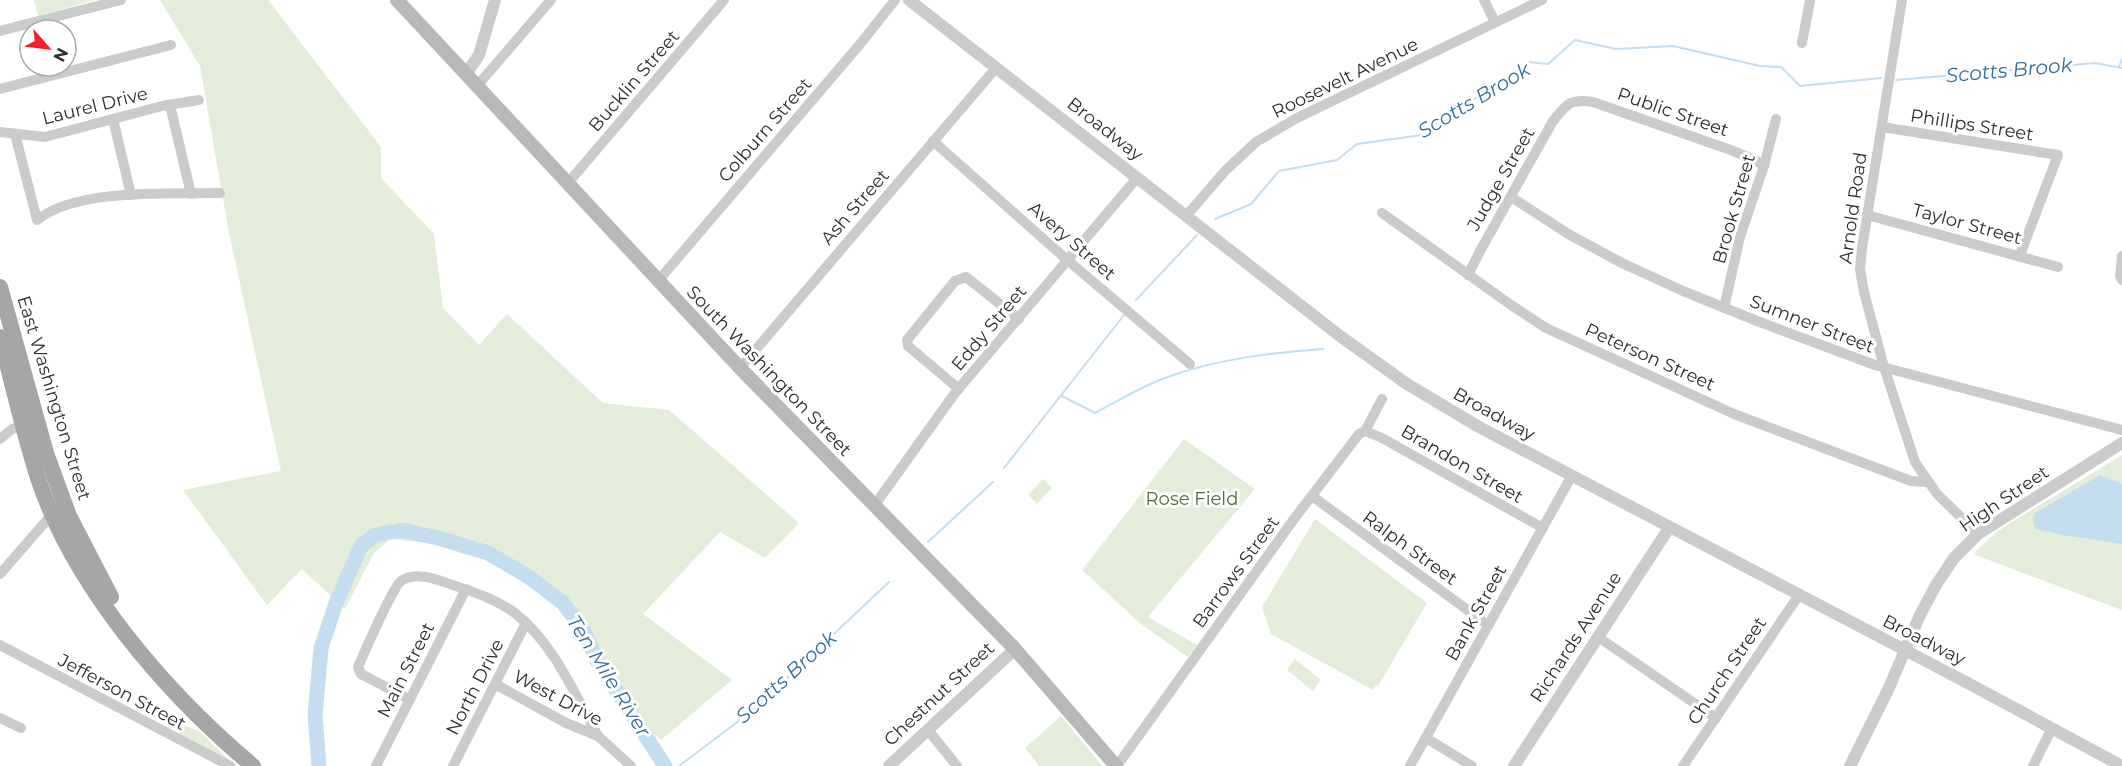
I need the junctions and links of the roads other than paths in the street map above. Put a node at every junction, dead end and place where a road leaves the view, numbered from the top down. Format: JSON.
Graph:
{"nodes":[{"id":1,"x":121,"y":0,"type":"edge"},
{"id":2,"x":398,"y":0,"type":"edge"},
{"id":3,"x":495,"y":0,"type":"edge"},
{"id":4,"x":551,"y":0,"type":"edge"},
{"id":5,"x":724,"y":0,"type":"edge"},
{"id":6,"x":895,"y":0,"type":"edge"},
{"id":7,"x":909,"y":0,"type":"edge"},
{"id":8,"x":1484,"y":0,"type":"edge"},
{"id":9,"x":1542,"y":0,"type":"edge"},
{"id":10,"x":1810,"y":0,"type":"edge"},
{"id":11,"x":1902,"y":0,"type":"edge"},
{"id":12,"x":1495,"y":22,"type":"junction"},
{"id":13,"x":0,"y":31,"type":"edge"},
{"id":14,"x":1802,"y":43,"type":"dead end"},
{"id":15,"x":171,"y":45,"type":"dead end"},
{"id":16,"x":996,"y":68,"type":"junction"},
{"id":17,"x":466,"y":74,"type":"junction"},
{"id":18,"x":477,"y":86,"type":"junction"},
{"id":19,"x":0,"y":89,"type":"edge"},
{"id":20,"x":199,"y":100,"type":"dead end"},
{"id":21,"x":1568,"y":103,"type":"joint"},
{"id":22,"x":170,"y":105,"type":"junction"},
{"id":23,"x":114,"y":118,"type":"junction"},
{"id":24,"x":1776,"y":119,"type":"dead end"},
{"id":25,"x":1882,"y":127,"type":"junction"},
{"id":26,"x":0,"y":132,"type":"edge"},
{"id":27,"x":15,"y":134,"type":"junction"},
{"id":28,"x":933,"y":141,"type":"junction"},
{"id":29,"x":1764,"y":166,"type":"junction"},
{"id":30,"x":1137,"y":178,"type":"junction"},
{"id":31,"x":568,"y":183,"type":"junction"},
{"id":32,"x":220,"y":193,"type":"dead end"},
{"id":33,"x":191,"y":194,"type":"junction"},
{"id":34,"x":131,"y":195,"type":"junction"},
{"id":35,"x":1511,"y":197,"type":"junction"},
{"id":36,"x":1382,"y":213,"type":"dead end"},
{"id":37,"x":1867,"y":215,"type":"junction"},
{"id":38,"x":1186,"y":216,"type":"junction"},
{"id":39,"x":2020,"y":255,"type":"junction"},
{"id":40,"x":2122,"y":256,"type":"edge"},
{"id":41,"x":1068,"y":260,"type":"junction"},
{"id":42,"x":2058,"y":267,"type":"dead end"},
{"id":43,"x":1468,"y":275,"type":"junction"},
{"id":44,"x":658,"y":280,"type":"junction"},
{"id":45,"x":2122,"y":280,"type":"edge"},
{"id":46,"x":0,"y":287,"type":"edge"},
{"id":47,"x":1724,"y":308,"type":"junction"},
{"id":48,"x":1019,"y":319,"type":"junction"},
{"id":49,"x":0,"y":337,"type":"edge"},
{"id":50,"x":1190,"y":364,"type":"dead end"},
{"id":51,"x":1884,"y":367,"type":"junction"},
{"id":52,"x":740,"y":368,"type":"junction"},
{"id":53,"x":959,"y":389,"type":"junction"},
{"id":54,"x":1382,"y":399,"type":"dead end"},
{"id":55,"x":30,"y":424,"type":"junction"},
{"id":56,"x":2122,"y":430,"type":"edge"},
{"id":57,"x":1365,"y":431,"type":"junction"},
{"id":58,"x":0,"y":439,"type":"edge"},
{"id":59,"x":2122,"y":444,"type":"edge"},
{"id":60,"x":1571,"y":477,"type":"junction"},
{"id":61,"x":1928,"y":482,"type":"junction"},
{"id":62,"x":1312,"y":496,"type":"junction"},
{"id":63,"x":874,"y":506,"type":"junction"},
{"id":64,"x":53,"y":513,"type":"junction"},
{"id":65,"x":1543,"y":528,"type":"junction"},
{"id":66,"x":1669,"y":528,"type":"junction"},
{"id":67,"x":1977,"y":534,"type":"junction"},
{"id":68,"x":0,"y":574,"type":"edge"},
{"id":69,"x":466,"y":589,"type":"junction"},
{"id":70,"x":1799,"y":595,"type":"junction"},
{"id":71,"x":526,"y":623,"type":"junction"},
{"id":72,"x":1488,"y":625,"type":"junction"},
{"id":73,"x":1598,"y":637,"type":"junction"},
{"id":74,"x":0,"y":645,"type":"edge"},
{"id":75,"x":1014,"y":649,"type":"junction"},
{"id":76,"x":1905,"y":650,"type":"junction"},
{"id":77,"x":161,"y":676,"type":"junction"},
{"id":78,"x":495,"y":684,"type":"junction"},
{"id":79,"x":409,"y":699,"type":"junction"},
{"id":80,"x":0,"y":718,"type":"edge"},
{"id":81,"x":1716,"y":718,"type":"junction"},
{"id":82,"x":21,"y":728,"type":"dead end"},
{"id":83,"x":2052,"y":728,"type":"junction"},
{"id":84,"x":928,"y":730,"type":"junction"},
{"id":85,"x":598,"y":736,"type":"junction"},
{"id":86,"x":1426,"y":738,"type":"junction"},
{"id":87,"x":380,"y":764,"type":"edge"},
{"id":88,"x":230,"y":766,"type":"edge"},
{"id":89,"x":253,"y":766,"type":"edge"},
{"id":90,"x":453,"y":766,"type":"edge"},
{"id":91,"x":632,"y":766,"type":"edge"},
{"id":92,"x":889,"y":766,"type":"edge"},
{"id":93,"x":957,"y":766,"type":"edge"},
{"id":94,"x":1116,"y":766,"type":"edge"},
{"id":95,"x":1410,"y":766,"type":"edge"},
{"id":96,"x":1472,"y":766,"type":"edge"},
{"id":97,"x":1514,"y":766,"type":"edge"},
{"id":98,"x":1683,"y":766,"type":"edge"},
{"id":99,"x":1850,"y":766,"type":"edge"},
{"id":100,"x":2033,"y":766,"type":"edge"},
{"id":101,"x":2122,"y":766,"type":"edge"}],
"edges":[{"from":1,"to":13,"type":"street"},
{"from":2,"to":17,"type":"main road","name":"South Washington Street"},
{"from":3,"to":17,"type":"street"},
{"from":4,"to":18,"type":"street"},
{"from":5,"to":31,"type":"street","name":"Bucklin Street"},
{"from":6,"to":44,"type":"street","name":"Colburn Street"},
{"from":7,"to":16,"type":"street","name":"Broadway"},
{"from":8,"to":12,"type":"street"},
{"from":9,"to":12,"type":"street","name":"Roosevelt Avenue"},
{"from":10,"to":14,"type":"street"},
{"from":11,"to":25,"type":"street","name":"Arnold Road"},
{"from":12,"to":38,"type":"street","name":"Roosevelt Avenue"},
{"from":15,"to":19,"type":"street"},
{"from":16,"to":28,"type":"street","name":"Ash Street"},
{"from":16,"to":30,"type":"street","name":"Broadway"},
{"from":17,"to":18,"type":"main road","name":"South Washington Street"},
{"from":18,"to":31,"type":"main road","name":"South Washington Street"},
{"from":20,"to":22,"type":"street","name":"Laurel Drive"},
{"from":21,"to":29,"type":"street","name":"Public Street"},
{"from":21,"to":35,"type":"street","name":"Judge Street"},
{"from":22,"to":23,"type":"street","name":"Laurel Drive"},
{"from":22,"to":33,"type":"street"},
{"from":23,"to":27,"type":"street","name":"Laurel Drive"},
{"from":23,"to":34,"type":"street"},
{"from":24,"to":29,"type":"street","name":"Brook Street"},
{"from":25,"to":37,"type":"street","name":"Arnold Road"},
{"from":25,"to":39,"type":"street","name":"Phillips Street"},
{"from":26,"to":27,"type":"street","name":"Laurel Drive"},
{"from":27,"to":34,"type":"street"},
{"from":28,"to":41,"type":"street","name":"Avery Street"},
{"from":28,"to":52,"type":"street","name":"Ash Street"},
{"from":29,"to":47,"type":"street","name":"Brook Street"},
{"from":30,"to":38,"type":"street","name":"Broadway"},
{"from":30,"to":41,"type":"street","name":"Eddy Street"},
{"from":31,"to":44,"type":"main road","name":"South Washington Street"},
{"from":32,"to":33,"type":"street"},
{"from":33,"to":34,"type":"street"},
{"from":35,"to":43,"type":"street","name":"Judge Street"},
{"from":35,"to":47,"type":"street","name":"Sumner Street"},
{"from":36,"to":43,"type":"street","name":"Peterson Street"},
{"from":37,"to":39,"type":"street","name":"Taylor Street"},
{"from":37,"to":51,"type":"street","name":"Arnold Road"},
{"from":38,"to":60,"type":"street","name":"Broadway"},
{"from":39,"to":42,"type":"street","name":"Taylor Street"},
{"from":40,"to":45,"type":"street"},
{"from":41,"to":48,"type":"street","name":"Eddy Street"},
{"from":41,"to":50,"type":"street","name":"Avery Street"},
{"from":43,"to":61,"type":"street","name":"Peterson Street"},
{"from":44,"to":52,"type":"main road","name":"South Washington Street"},
{"from":46,"to":55,"type":"main road","name":"East Washington Street"},
{"from":47,"to":51,"type":"street","name":"Sumner Street"},
{"from":48,"to":53,"type":"street","name":"Eddy Street"},
{"from":48,"to":53,"type":"street"},
{"from":49,"to":55,"type":"main road","name":"East Washington Street"},
{"from":51,"to":56,"type":"street","name":"Sumner Street"},
{"from":51,"to":61,"type":"street","name":"Arnold Road"},
{"from":52,"to":63,"type":"main road","name":"South Washington Street"},
{"from":53,"to":63,"type":"street","name":"Eddy Street"},
{"from":54,"to":57,"type":"street","name":"Barrows Street"},
{"from":55,"to":58,"type":"street"},
{"from":55,"to":64,"type":"main road","name":"East Washington Street"},
{"from":55,"to":77,"type":"main road","name":"East Washington Street"},
{"from":57,"to":62,"type":"street","name":"Barrows Street"},
{"from":57,"to":65,"type":"street","name":"Brandon Street"},
{"from":59,"to":67,"type":"street","name":"High Street"},
{"from":60,"to":65,"type":"street","name":"Bank Street"},
{"from":60,"to":66,"type":"street","name":"Broadway"},
{"from":61,"to":67,"type":"street","name":"Arnold Road"},
{"from":62,"to":72,"type":"street","name":"Ralph Street"},
{"from":62,"to":94,"type":"street","name":"Barrows Street"},
{"from":63,"to":75,"type":"main road","name":"South Washington Street"},
{"from":64,"to":68,"type":"street"},
{"from":64,"to":77,"type":"main road","name":"East Washington Street"},
{"from":65,"to":72,"type":"street","name":"Bank Street"},
{"from":66,"to":70,"type":"street","name":"Broadway"},
{"from":66,"to":73,"type":"street","name":"Richards Avenue"},
{"from":67,"to":76,"type":"street","name":"High Street"},
{"from":69,"to":71,"type":"street"},
{"from":69,"to":79,"type":"street","name":"Main Street"},
{"from":69,"to":79,"type":"street"},
{"from":70,"to":76,"type":"street","name":"Broadway"},
{"from":70,"to":81,"type":"street","name":"Church Street"},
{"from":71,"to":78,"type":"street","name":"North Drive"},
{"from":71,"to":85,"type":"street"},
{"from":72,"to":86,"type":"street","name":"Bank Street"},
{"from":73,"to":81,"type":"street"},
{"from":73,"to":97,"type":"street","name":"Richards Avenue"},
{"from":74,"to":88,"type":"street","name":"Jefferson Street"},
{"from":75,"to":84,"type":"street","name":"Chestnut Street"},
{"from":75,"to":94,"type":"main road","name":"South Washington Street"},
{"from":76,"to":83,"type":"street","name":"Broadway"},
{"from":76,"to":99,"type":"street","name":"High Street"},
{"from":77,"to":89,"type":"main road","name":"East Washington Street"},
{"from":78,"to":85,"type":"street","name":"West Drive"},
{"from":78,"to":90,"type":"street","name":"North Drive"},
{"from":79,"to":87,"type":"street","name":"Main Street"},
{"from":80,"to":82,"type":"street"},
{"from":81,"to":98,"type":"street","name":"Church Street"},
{"from":83,"to":100,"type":"street"},
{"from":83,"to":101,"type":"street","name":"Broadway"},
{"from":84,"to":92,"type":"street","name":"Chestnut Street"},
{"from":84,"to":93,"type":"street"},
{"from":85,"to":91,"type":"street","name":"West Drive"},
{"from":86,"to":95,"type":"street","name":"Bank Street"},
{"from":86,"to":96,"type":"street"}]}
